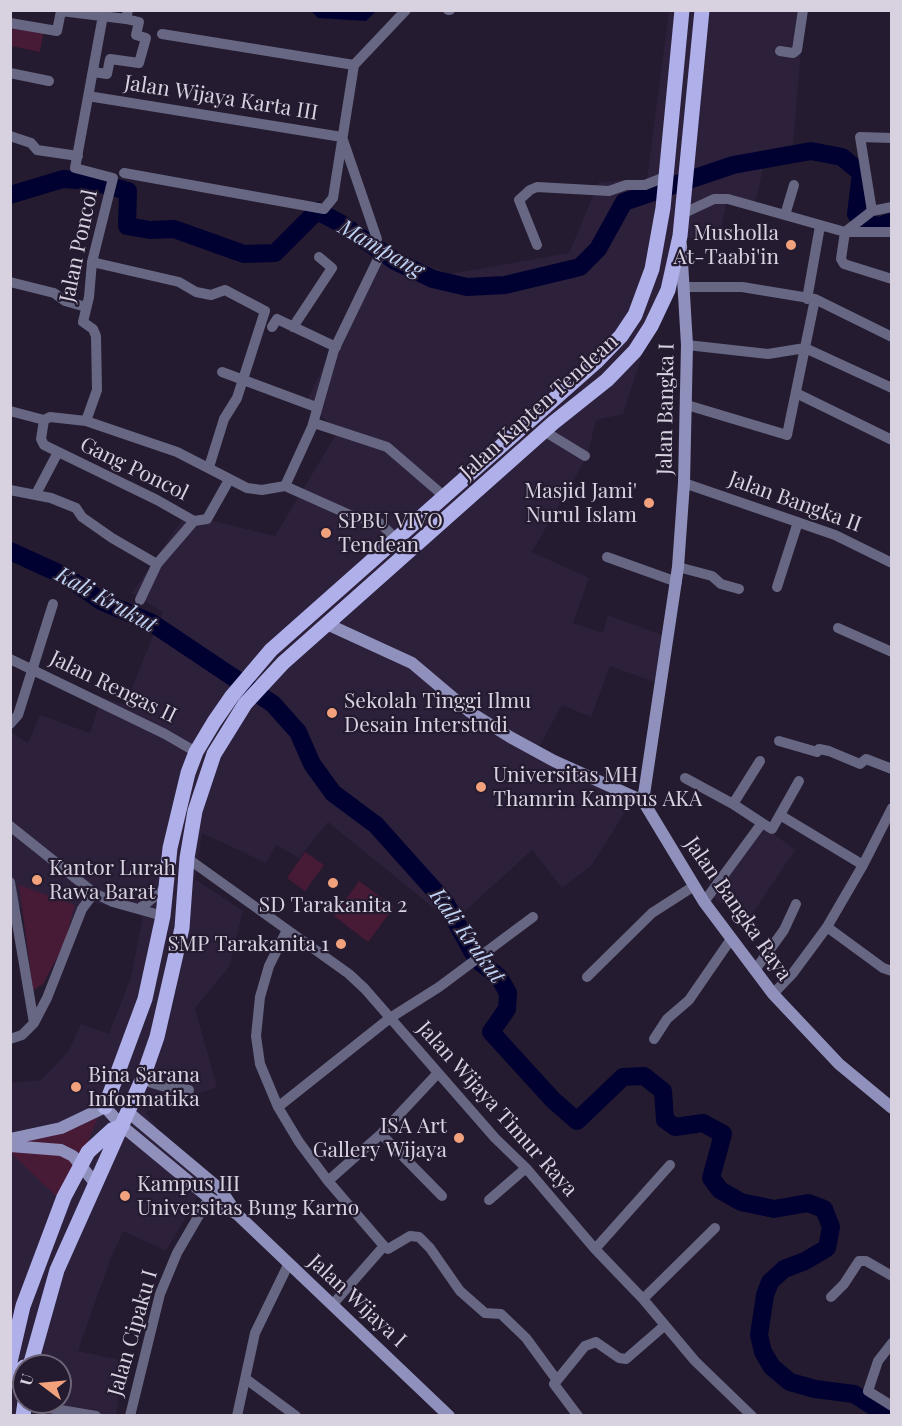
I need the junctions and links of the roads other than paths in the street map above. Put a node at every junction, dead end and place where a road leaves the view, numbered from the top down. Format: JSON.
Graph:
{"nodes":[{"id":1,"x":406,"y":10,"type":"edge"},
{"id":2,"x":682,"y":10,"type":"edge"},
{"id":3,"x":702,"y":10,"type":"edge"},
{"id":4,"x":803,"y":10,"type":"edge"},
{"id":5,"x":104,"y":13,"type":"edge"},
{"id":6,"x":127,"y":15,"type":"edge"},
{"id":7,"x":10,"y":22,"type":"edge"},
{"id":8,"x":162,"y":34,"type":"dead end"},
{"id":9,"x":780,"y":51,"type":"dead end"},
{"id":10,"x":354,"y":65,"type":"junction"},
{"id":11,"x":93,"y":72,"type":"junction"},
{"id":12,"x":10,"y":73,"type":"edge"},
{"id":13,"x":49,"y":81,"type":"dead end"},
{"id":14,"x":87,"y":92,"type":"junction"},
{"id":15,"x":10,"y":136,"type":"edge"},
{"id":16,"x":342,"y":137,"type":"junction"},
{"id":17,"x":891,"y":138,"type":"edge"},
{"id":18,"x":78,"y":156,"type":"junction"},
{"id":19,"x":115,"y":181,"type":"junction"},
{"id":20,"x":665,"y":181,"type":"junction"},
{"id":21,"x":794,"y":185,"type":"dead end"},
{"id":22,"x":891,"y":207,"type":"edge"},
{"id":23,"x":682,"y":210,"type":"junction"},
{"id":24,"x":872,"y":211,"type":"junction"},
{"id":25,"x":785,"y":215,"type":"junction"},
{"id":26,"x":820,"y":226,"type":"junction"},
{"id":27,"x":845,"y":232,"type":"junction"},
{"id":28,"x":891,"y":232,"type":"edge"},
{"id":29,"x":680,"y":236,"type":"junction"},
{"id":30,"x":377,"y":239,"type":"dead end"},
{"id":31,"x":537,"y":245,"type":"dead end"},
{"id":32,"x":319,"y":256,"type":"dead end"},
{"id":33,"x":379,"y":257,"type":"dead end"},
{"id":34,"x":92,"y":262,"type":"junction"},
{"id":35,"x":891,"y":279,"type":"edge"},
{"id":36,"x":10,"y":282,"type":"edge"},
{"id":37,"x":685,"y":287,"type":"junction"},
{"id":38,"x":811,"y":299,"type":"junction"},
{"id":39,"x":86,"y":307,"type":"junction"},
{"id":40,"x":272,"y":327,"type":"dead end"},
{"id":41,"x":293,"y":327,"type":"junction"},
{"id":42,"x":891,"y":336,"type":"edge"},
{"id":43,"x":687,"y":345,"type":"junction"},
{"id":44,"x":336,"y":347,"type":"junction"},
{"id":45,"x":805,"y":348,"type":"junction"},
{"id":46,"x":222,"y":372,"type":"dead end"},
{"id":47,"x":243,"y":379,"type":"junction"},
{"id":48,"x":891,"y":388,"type":"edge"},
{"id":49,"x":796,"y":393,"type":"junction"},
{"id":50,"x":687,"y":405,"type":"junction"},
{"id":51,"x":316,"y":407,"type":"junction"},
{"id":52,"x":10,"y":411,"type":"edge"},
{"id":53,"x":44,"y":420,"type":"junction"},
{"id":54,"x":86,"y":421,"type":"junction"},
{"id":55,"x":314,"y":423,"type":"junction"},
{"id":56,"x":544,"y":431,"type":"junction"},
{"id":57,"x":891,"y":440,"type":"edge"},
{"id":58,"x":57,"y":454,"type":"junction"},
{"id":59,"x":585,"y":456,"type":"dead end"},
{"id":60,"x":209,"y":467,"type":"junction"},
{"id":61,"x":229,"y":480,"type":"junction"},
{"id":62,"x":684,"y":483,"type":"junction"},
{"id":63,"x":285,"y":486,"type":"junction"},
{"id":64,"x":10,"y":490,"type":"edge"},
{"id":65,"x":36,"y":494,"type":"junction"},
{"id":66,"x":445,"y":496,"type":"junction"},
{"id":67,"x":194,"y":520,"type":"junction"},
{"id":68,"x":798,"y":522,"type":"junction"},
{"id":69,"x":396,"y":539,"type":"junction"},
{"id":70,"x":607,"y":557,"type":"dead end"},
{"id":71,"x":891,"y":563,"type":"edge"},
{"id":72,"x":157,"y":564,"type":"junction"},
{"id":73,"x":678,"y":567,"type":"junction"},
{"id":74,"x":677,"y":582,"type":"junction"},
{"id":75,"x":777,"y":587,"type":"dead end"},
{"id":76,"x":739,"y":589,"type":"dead end"},
{"id":77,"x":140,"y":600,"type":"dead end"},
{"id":78,"x":53,"y":604,"type":"dead end"},
{"id":79,"x":327,"y":624,"type":"junction"},
{"id":80,"x":838,"y":628,"type":"dead end"},
{"id":81,"x":891,"y":652,"type":"edge"},
{"id":82,"x":10,"y":659,"type":"edge"},
{"id":83,"x":33,"y":669,"type":"junction"},
{"id":84,"x":238,"y":700,"type":"junction"},
{"id":85,"x":10,"y":724,"type":"edge"},
{"id":86,"x":779,"y":741,"type":"dead end"},
{"id":87,"x":196,"y":752,"type":"junction"},
{"id":88,"x":760,"y":761,"type":"dead end"},
{"id":89,"x":891,"y":769,"type":"edge"},
{"id":90,"x":685,"y":777,"type":"dead end"},
{"id":91,"x":798,"y":781,"type":"dead end"},
{"id":92,"x":643,"y":801,"type":"junction"},
{"id":93,"x":733,"y":804,"type":"junction"},
{"id":94,"x":891,"y":808,"type":"edge"},
{"id":95,"x":780,"y":815,"type":"junction"},
{"id":96,"x":762,"y":823,"type":"junction"},
{"id":97,"x":10,"y":826,"type":"edge"},
{"id":98,"x":887,"y":826,"type":"edge"},
{"id":99,"x":187,"y":858,"type":"junction"},
{"id":100,"x":863,"y":865,"type":"junction"},
{"id":101,"x":10,"y":882,"type":"edge"},
{"id":102,"x":694,"y":886,"type":"junction"},
{"id":103,"x":164,"y":889,"type":"junction"},
{"id":104,"x":94,"y":893,"type":"junction"},
{"id":105,"x":704,"y":902,"type":"junction"},
{"id":106,"x":796,"y":904,"type":"dead end"},
{"id":107,"x":139,"y":909,"type":"junction"},
{"id":108,"x":163,"y":916,"type":"junction"},
{"id":109,"x":533,"y":917,"type":"dead end"},
{"id":110,"x":826,"y":927,"type":"junction"},
{"id":111,"x":287,"y":930,"type":"junction"},
{"id":112,"x":731,"y":939,"type":"junction"},
{"id":113,"x":754,"y":970,"type":"junction"},
{"id":114,"x":891,"y":971,"type":"edge"},
{"id":115,"x":587,"y":977,"type":"dead end"},
{"id":116,"x":773,"y":994,"type":"junction"},
{"id":117,"x":390,"y":1018,"type":"junction"},
{"id":118,"x":34,"y":1023,"type":"junction"},
{"id":119,"x":10,"y":1039,"type":"edge"},
{"id":120,"x":654,"y":1039,"type":"dead end"},
{"id":121,"x":438,"y":1073,"type":"junction"},
{"id":122,"x":142,"y":1080,"type":"junction"},
{"id":123,"x":189,"y":1090,"type":"dead end"},
{"id":124,"x":105,"y":1107,"type":"junction"},
{"id":125,"x":278,"y":1107,"type":"junction"},
{"id":126,"x":891,"y":1108,"type":"edge"},
{"id":127,"x":125,"y":1119,"type":"junction"},
{"id":128,"x":381,"y":1134,"type":"junction"},
{"id":129,"x":10,"y":1139,"type":"edge"},
{"id":130,"x":10,"y":1146,"type":"edge"},
{"id":131,"x":81,"y":1164,"type":"junction"},
{"id":132,"x":670,"y":1165,"type":"dead end"},
{"id":133,"x":526,"y":1168,"type":"junction"},
{"id":134,"x":328,"y":1181,"type":"junction"},
{"id":135,"x":95,"y":1183,"type":"junction"},
{"id":136,"x":442,"y":1196,"type":"dead end"},
{"id":137,"x":209,"y":1198,"type":"junction"},
{"id":138,"x":489,"y":1200,"type":"dead end"},
{"id":139,"x":237,"y":1214,"type":"junction"},
{"id":140,"x":716,"y":1228,"type":"dead end"},
{"id":141,"x":384,"y":1246,"type":"junction"},
{"id":142,"x":595,"y":1249,"type":"junction"},
{"id":143,"x":39,"y":1260,"type":"junction"},
{"id":144,"x":289,"y":1263,"type":"junction"},
{"id":145,"x":891,"y":1276,"type":"edge"},
{"id":146,"x":831,"y":1297,"type":"dead end"},
{"id":147,"x":643,"y":1299,"type":"junction"},
{"id":148,"x":333,"y":1304,"type":"junction"},
{"id":149,"x":45,"y":1309,"type":"junction"},
{"id":150,"x":664,"y":1326,"type":"junction"},
{"id":151,"x":891,"y":1343,"type":"edge"},
{"id":152,"x":31,"y":1354,"type":"edge"},
{"id":153,"x":10,"y":1362,"type":"edge"},
{"id":154,"x":246,"y":1379,"type":"junction"},
{"id":155,"x":556,"y":1379,"type":"junction"},
{"id":156,"x":891,"y":1406,"type":"edge"},
{"id":157,"x":72,"y":1413,"type":"edge"},
{"id":158,"x":96,"y":1416,"type":"edge"},
{"id":159,"x":130,"y":1416,"type":"edge"},
{"id":160,"x":237,"y":1416,"type":"edge"},
{"id":161,"x":296,"y":1416,"type":"edge"},
{"id":162,"x":450,"y":1416,"type":"edge"},
{"id":163,"x":578,"y":1416,"type":"edge"},
{"id":164,"x":752,"y":1416,"type":"edge"}],
"edges":[{"from":1,"to":10,"type":"street"},
{"from":2,"to":20,"type":"main road","name":"Jalan Kapten Tendean"},
{"from":3,"to":23,"type":"main road","name":"Jalan Kapten Tendean"},
{"from":4,"to":9,"type":"street"},
{"from":5,"to":6,"type":"street"},
{"from":5,"to":7,"type":"street"},
{"from":5,"to":11,"type":"street"},
{"from":6,"to":11,"type":"street"},
{"from":8,"to":10,"type":"street"},
{"from":10,"to":16,"type":"street"},
{"from":11,"to":14,"type":"street"},
{"from":12,"to":13,"type":"street"},
{"from":14,"to":16,"type":"street","name":"Jalan Wijaya Karta III"},
{"from":14,"to":18,"type":"street"},
{"from":15,"to":18,"type":"street"},
{"from":16,"to":19,"type":"street"},
{"from":16,"to":30,"type":"street"},
{"from":17,"to":24,"type":"street"},
{"from":18,"to":19,"type":"street"},
{"from":19,"to":34,"type":"street","name":"Jalan Poncol"},
{"from":20,"to":31,"type":"street"},
{"from":20,"to":66,"type":"main road","name":"Jalan Kapten Tendean"},
{"from":21,"to":25,"type":"street"},
{"from":22,"to":24,"type":"street"},
{"from":23,"to":25,"type":"street"},
{"from":23,"to":29,"type":"main road","name":"Jalan Kapten Tendean"},
{"from":24,"to":27,"type":"street"},
{"from":25,"to":26,"type":"street"},
{"from":26,"to":27,"type":"street"},
{"from":26,"to":38,"type":"street"},
{"from":27,"to":28,"type":"street"},
{"from":27,"to":35,"type":"street"},
{"from":29,"to":37,"type":"street","name":"Jalan Bangka I"},
{"from":29,"to":56,"type":"main road","name":"Jalan Kapten Tendean"},
{"from":32,"to":41,"type":"street"},
{"from":33,"to":44,"type":"street"},
{"from":34,"to":39,"type":"street","name":"Jalan Poncol"},
{"from":34,"to":47,"type":"street"},
{"from":36,"to":39,"type":"street"},
{"from":37,"to":38,"type":"street"},
{"from":37,"to":43,"type":"street","name":"Jalan Bangka I"},
{"from":38,"to":42,"type":"street"},
{"from":38,"to":45,"type":"street"},
{"from":39,"to":54,"type":"street","name":"Jalan Poncol"},
{"from":40,"to":41,"type":"street"},
{"from":41,"to":44,"type":"street"},
{"from":43,"to":45,"type":"street"},
{"from":43,"to":50,"type":"street","name":"Jalan Bangka I"},
{"from":44,"to":51,"type":"street"},
{"from":45,"to":48,"type":"street"},
{"from":45,"to":49,"type":"street"},
{"from":46,"to":47,"type":"street"},
{"from":47,"to":51,"type":"street"},
{"from":47,"to":60,"type":"street"},
{"from":49,"to":50,"type":"street"},
{"from":49,"to":57,"type":"street"},
{"from":50,"to":62,"type":"street","name":"Jalan Bangka I"},
{"from":51,"to":55,"type":"street"},
{"from":52,"to":53,"type":"street"},
{"from":53,"to":54,"type":"street"},
{"from":53,"to":58,"type":"street","name":"Gang Poncol"},
{"from":54,"to":60,"type":"street"},
{"from":55,"to":63,"type":"street"},
{"from":55,"to":66,"type":"street"},
{"from":56,"to":59,"type":"street"},
{"from":56,"to":79,"type":"main road","name":"Jalan Kapten Tendean"},
{"from":58,"to":65,"type":"street","name":"Gang Poncol"},
{"from":58,"to":67,"type":"street","name":"Gang Poncol"},
{"from":60,"to":61,"type":"street"},
{"from":61,"to":63,"type":"street"},
{"from":61,"to":67,"type":"street"},
{"from":62,"to":68,"type":"street","name":"Jalan Bangka II"},
{"from":62,"to":73,"type":"street","name":"Jalan Bangka I"},
{"from":63,"to":69,"type":"street"},
{"from":64,"to":65,"type":"street"},
{"from":65,"to":72,"type":"street"},
{"from":66,"to":69,"type":"main road","name":"Jalan Kapten Tendean"},
{"from":67,"to":72,"type":"street"},
{"from":68,"to":71,"type":"street","name":"Jalan Bangka II"},
{"from":68,"to":75,"type":"street"},
{"from":69,"to":84,"type":"main road","name":"Jalan Kapten Tendean"},
{"from":70,"to":74,"type":"street"},
{"from":72,"to":77,"type":"street"},
{"from":73,"to":74,"type":"street","name":"Jalan Bangka I"},
{"from":73,"to":76,"type":"street"},
{"from":74,"to":92,"type":"street","name":"Jalan Bangka I"},
{"from":78,"to":83,"type":"street"},
{"from":79,"to":84,"type":"main road","name":"Jalan Kapten Tendean"},
{"from":79,"to":92,"type":"street"},
{"from":80,"to":81,"type":"street"},
{"from":82,"to":83,"type":"street","name":"Jalan Rengas II"},
{"from":83,"to":85,"type":"street"},
{"from":83,"to":87,"type":"street","name":"Jalan Rengas II"},
{"from":84,"to":87,"type":"main road"},
{"from":84,"to":99,"type":"main road"},
{"from":86,"to":89,"type":"street"},
{"from":87,"to":103,"type":"main road"},
{"from":88,"to":93,"type":"street"},
{"from":90,"to":93,"type":"street"},
{"from":91,"to":95,"type":"street"},
{"from":92,"to":102,"type":"street","name":"Jalan Bangka Raya"},
{"from":93,"to":96,"type":"street"},
{"from":94,"to":98,"type":"street"},
{"from":95,"to":96,"type":"street"},
{"from":95,"to":100,"type":"street"},
{"from":96,"to":105,"type":"street"},
{"from":97,"to":104,"type":"street"},
{"from":98,"to":100,"type":"street"},
{"from":99,"to":111,"type":"street","name":"Jalan Wijaya Timur Raya"},
{"from":99,"to":122,"type":"main road"},
{"from":100,"to":110,"type":"street"},
{"from":101,"to":118,"type":"street"},
{"from":102,"to":105,"type":"street","name":"Jalan Bangka Raya"},
{"from":102,"to":115,"type":"street"},
{"from":103,"to":107,"type":"street"},
{"from":103,"to":108,"type":"main road"},
{"from":104,"to":107,"type":"street"},
{"from":104,"to":118,"type":"street"},
{"from":105,"to":112,"type":"street","name":"Jalan Bangka Raya"},
{"from":106,"to":113,"type":"street"},
{"from":107,"to":108,"type":"street"},
{"from":108,"to":124,"type":"main road"},
{"from":109,"to":117,"type":"street"},
{"from":110,"to":114,"type":"street"},
{"from":110,"to":116,"type":"street"},
{"from":111,"to":117,"type":"street","name":"Jalan Wijaya Timur Raya"},
{"from":111,"to":125,"type":"street"},
{"from":112,"to":113,"type":"street","name":"Jalan Bangka Raya"},
{"from":112,"to":120,"type":"street"},
{"from":113,"to":116,"type":"street","name":"Jalan Bangka Raya"},
{"from":116,"to":126,"type":"street","name":"Jalan Bangka Raya"},
{"from":117,"to":121,"type":"street","name":"Jalan Wijaya Timur Raya"},
{"from":117,"to":125,"type":"street"},
{"from":118,"to":119,"type":"street"},
{"from":121,"to":128,"type":"street"},
{"from":121,"to":133,"type":"street","name":"Jalan Wijaya Timur Raya"},
{"from":122,"to":123,"type":"street"},
{"from":122,"to":127,"type":"main road"},
{"from":124,"to":127,"type":"street","name":"Jalan Wijaya I"},
{"from":124,"to":129,"type":"street"},
{"from":125,"to":134,"type":"street"},
{"from":127,"to":131,"type":"main road"},
{"from":127,"to":135,"type":"main road"},
{"from":127,"to":137,"type":"street","name":"Jalan Wijaya I"},
{"from":127,"to":139,"type":"street","name":"Jalan Wijaya I"},
{"from":128,"to":134,"type":"street"},
{"from":128,"to":136,"type":"street"},
{"from":130,"to":131,"type":"street"},
{"from":131,"to":135,"type":"street"},
{"from":131,"to":143,"type":"main road"},
{"from":132,"to":142,"type":"street"},
{"from":133,"to":138,"type":"street"},
{"from":133,"to":142,"type":"street","name":"Jalan Wijaya Timur Raya"},
{"from":134,"to":141,"type":"street"},
{"from":135,"to":149,"type":"main road"},
{"from":137,"to":139,"type":"street","name":"Jalan Wijaya I"},
{"from":137,"to":159,"type":"street","name":"Jalan Cipaku I"},
{"from":139,"to":144,"type":"street","name":"Jalan Wijaya I"},
{"from":140,"to":147,"type":"street"},
{"from":141,"to":148,"type":"street"},
{"from":141,"to":155,"type":"street"},
{"from":142,"to":147,"type":"street","name":"Jalan Wijaya Timur Raya"},
{"from":143,"to":149,"type":"main road"},
{"from":143,"to":153,"type":"main road"},
{"from":144,"to":148,"type":"street","name":"Jalan Wijaya I"},
{"from":144,"to":154,"type":"street"},
{"from":145,"to":146,"type":"street"},
{"from":147,"to":150,"type":"street","name":"Jalan Wijaya Timur Raya"},
{"from":148,"to":162,"type":"street","name":"Jalan Wijaya I"},
{"from":149,"to":152,"type":"main road"},
{"from":150,"to":155,"type":"street"},
{"from":150,"to":164,"type":"street","name":"Jalan Wijaya Timur Raya"},
{"from":151,"to":156,"type":"street"},
{"from":154,"to":160,"type":"street"},
{"from":154,"to":161,"type":"street"},
{"from":155,"to":163,"type":"street"},
{"from":157,"to":158,"type":"street"}]}
